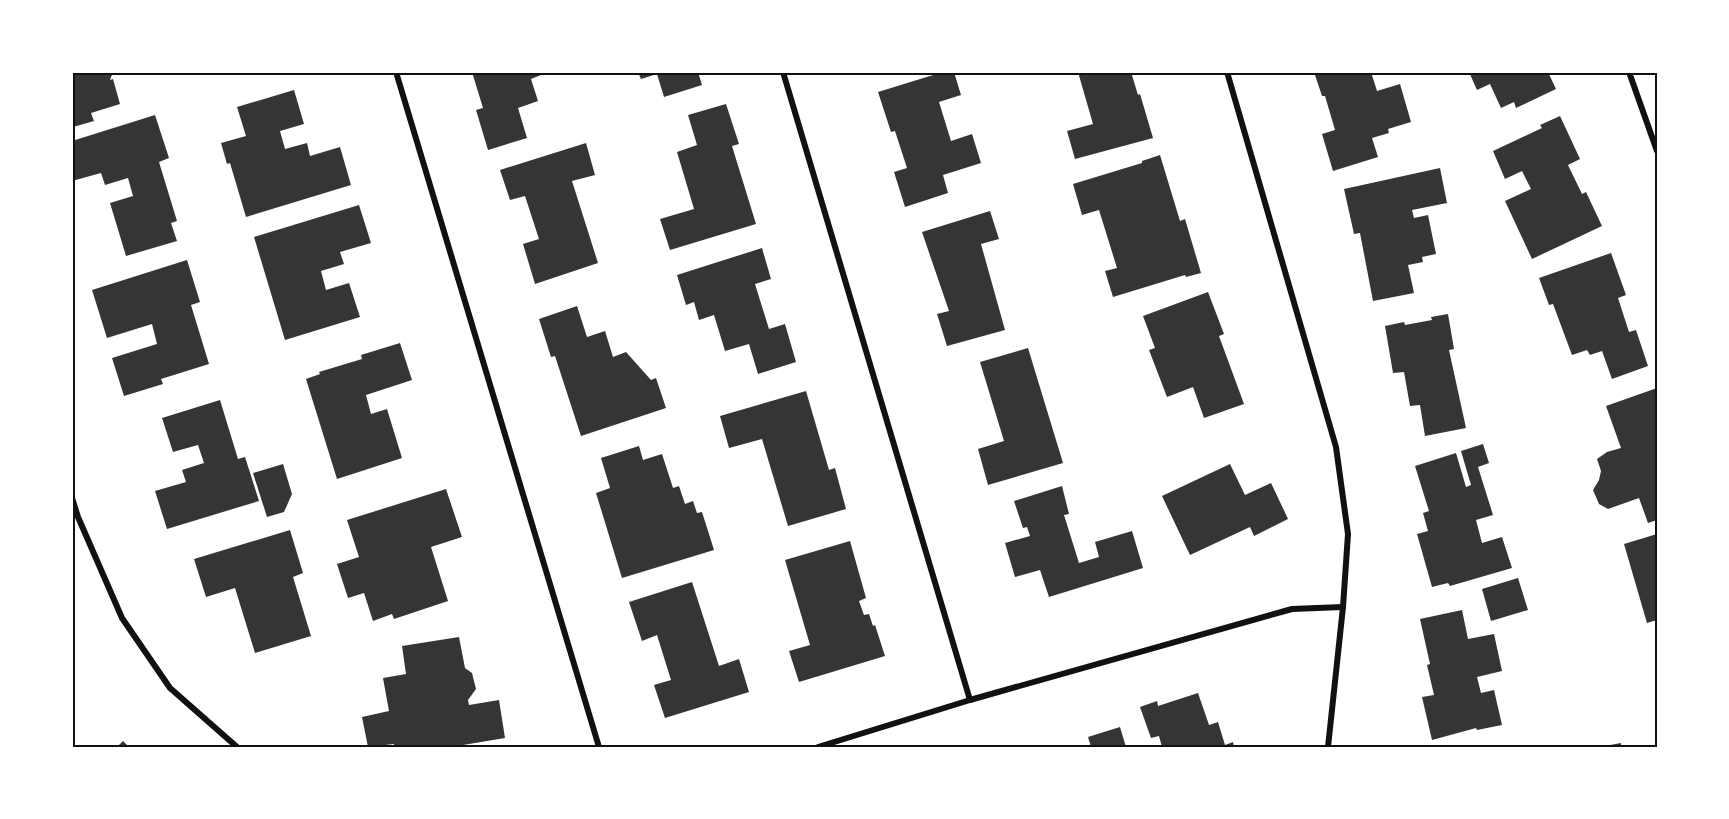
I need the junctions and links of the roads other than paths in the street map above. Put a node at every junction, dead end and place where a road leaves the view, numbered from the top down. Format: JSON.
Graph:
{"nodes":[{"id":1,"x":396,"y":72,"type":"edge"},
{"id":2,"x":783,"y":72,"type":"edge"},
{"id":3,"x":1227,"y":72,"type":"edge"},
{"id":4,"x":1629,"y":72,"type":"edge"},
{"id":5,"x":1657,"y":151,"type":"edge"},
{"id":6,"x":72,"y":498,"type":"edge"},
{"id":7,"x":1343,"y":607,"type":"junction"},
{"id":8,"x":970,"y":700,"type":"junction"},
{"id":9,"x":237,"y":747,"type":"edge"},
{"id":10,"x":599,"y":747,"type":"edge"},
{"id":11,"x":818,"y":747,"type":"edge"},
{"id":12,"x":1328,"y":747,"type":"edge"}],
"edges":[{"from":1,"to":10,"type":"street"},
{"from":2,"to":8,"type":"street"},
{"from":3,"to":7,"type":"street"},
{"from":4,"to":5,"type":"street"},
{"from":6,"to":9,"type":"street"},
{"from":7,"to":8,"type":"street"},
{"from":7,"to":12,"type":"street"},
{"from":8,"to":11,"type":"street"}]}
